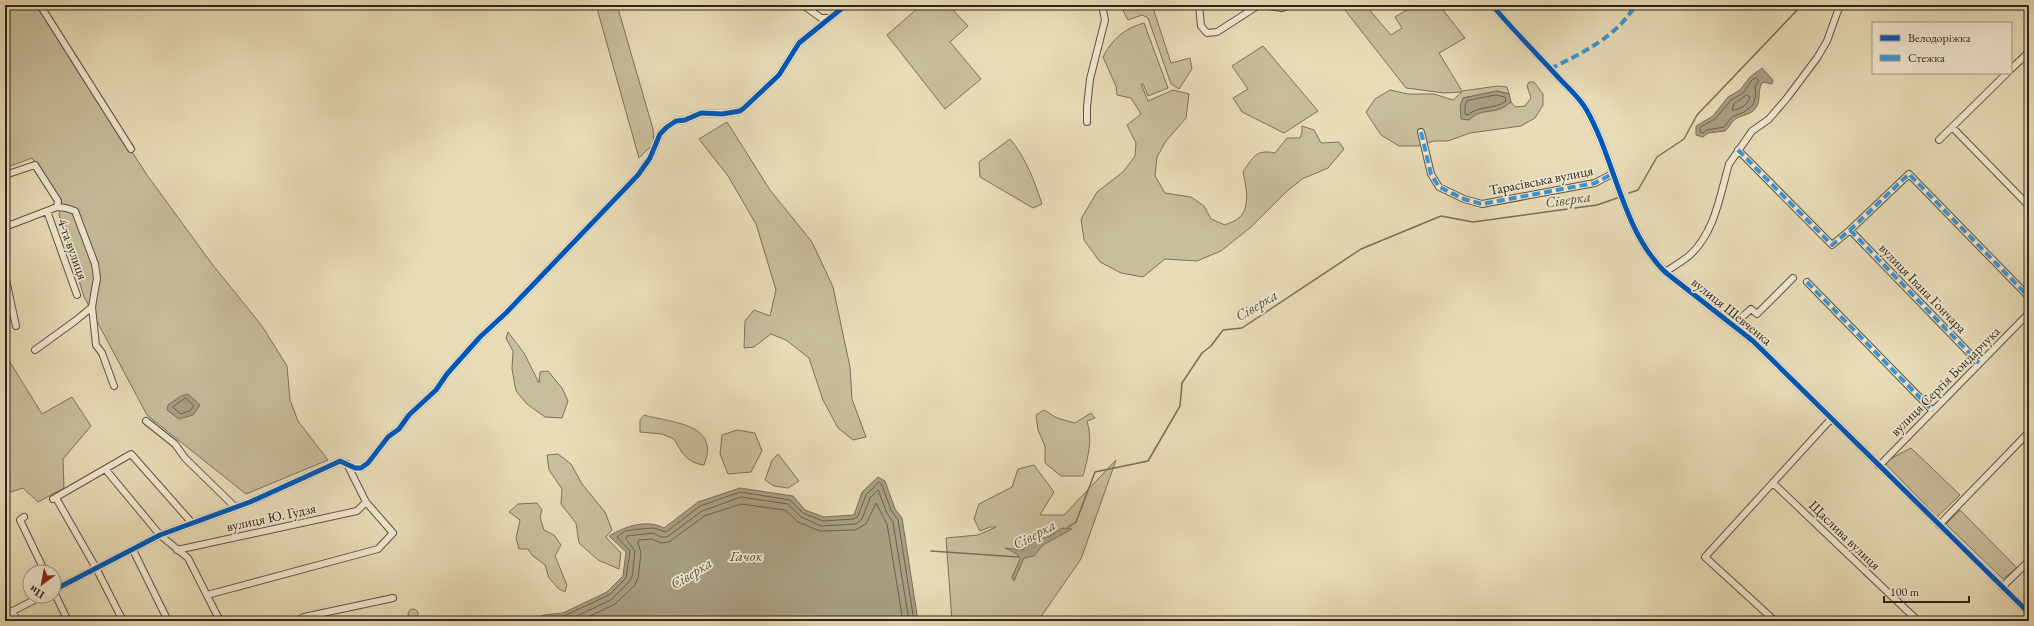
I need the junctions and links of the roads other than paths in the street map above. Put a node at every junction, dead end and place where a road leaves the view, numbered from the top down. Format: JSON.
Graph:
{"nodes":[{"id":1,"x":40,"y":5,"type":"edge"},
{"id":2,"x":803,"y":5,"type":"edge"},
{"id":3,"x":846,"y":5,"type":"edge"},
{"id":4,"x":1102,"y":5,"type":"edge"},
{"id":5,"x":1199,"y":5,"type":"edge"},
{"id":6,"x":1261,"y":5,"type":"edge"},
{"id":7,"x":1290,"y":5,"type":"edge"},
{"id":8,"x":1492,"y":5,"type":"edge"},
{"id":9,"x":1840,"y":5,"type":"edge"},
{"id":10,"x":830,"y":18,"type":"junction"},
{"id":11,"x":2029,"y":52,"type":"edge"},
{"id":12,"x":2012,"y":68,"type":"edge"},
{"id":13,"x":2006,"y":74,"type":"edge"},
{"id":14,"x":1087,"y":122,"type":"dead end"},
{"id":15,"x":1952,"y":127,"type":"junction"},
{"id":16,"x":1421,"y":132,"type":"dead end"},
{"id":17,"x":1939,"y":140,"type":"dead end"},
{"id":18,"x":131,"y":149,"type":"dead end"},
{"id":19,"x":1738,"y":150,"type":"junction"},
{"id":20,"x":1612,"y":174,"type":"junction"},
{"id":21,"x":5,"y":175,"type":"edge"},
{"id":22,"x":2029,"y":206,"type":"edge"},
{"id":23,"x":57,"y":207,"type":"junction"},
{"id":24,"x":47,"y":211,"type":"junction"},
{"id":25,"x":5,"y":227,"type":"edge"},
{"id":26,"x":1850,"y":230,"type":"junction"},
{"id":27,"x":1665,"y":272,"type":"junction"},
{"id":28,"x":5,"y":275,"type":"edge"},
{"id":29,"x":1793,"y":278,"type":"dead end"},
{"id":30,"x":1808,"y":282,"type":"dead end"},
{"id":31,"x":77,"y":295,"type":"dead end"},
{"id":32,"x":2029,"y":297,"type":"edge"},
{"id":33,"x":92,"y":307,"type":"junction"},
{"id":34,"x":2029,"y":313,"type":"edge"},
{"id":35,"x":1734,"y":325,"type":"junction"},
{"id":36,"x":16,"y":326,"type":"dead end"},
{"id":37,"x":35,"y":350,"type":"dead end"},
{"id":38,"x":1979,"y":363,"type":"junction"},
{"id":39,"x":114,"y":386,"type":"dead end"},
{"id":40,"x":1933,"y":411,"type":"junction"},
{"id":41,"x":1831,"y":419,"type":"junction"},
{"id":42,"x":146,"y":421,"type":"dead end"},
{"id":43,"x":2029,"y":432,"type":"edge"},
{"id":44,"x":347,"y":464,"type":"junction"},
{"id":45,"x":1879,"y":466,"type":"junction"},
{"id":46,"x":106,"y":470,"type":"junction"},
{"id":47,"x":1773,"y":483,"type":"junction"},
{"id":48,"x":366,"y":502,"type":"junction"},
{"id":49,"x":236,"y":507,"type":"junction"},
{"id":50,"x":24,"y":517,"type":"dead end"},
{"id":51,"x":192,"y":523,"type":"junction"},
{"id":52,"x":1939,"y":525,"type":"junction"},
{"id":53,"x":160,"y":535,"type":"junction"},
{"id":54,"x":133,"y":550,"type":"junction"},
{"id":55,"x":178,"y":550,"type":"junction"},
{"id":56,"x":2029,"y":561,"type":"edge"},
{"id":57,"x":40,"y":564,"type":"edge"},
{"id":58,"x":97,"y":567,"type":"junction"},
{"id":59,"x":62,"y":587,"type":"edge"},
{"id":60,"x":2002,"y":587,"type":"junction"},
{"id":61,"x":207,"y":595,"type":"junction"},
{"id":62,"x":393,"y":598,"type":"dead end"},
{"id":63,"x":26,"y":604,"type":"edge"},
{"id":64,"x":60,"y":604,"type":"edge"},
{"id":65,"x":12,"y":611,"type":"junction"},
{"id":66,"x":2029,"y":613,"type":"edge"},
{"id":67,"x":5,"y":615,"type":"edge"},
{"id":68,"x":17,"y":621,"type":"edge"},
{"id":69,"x":68,"y":621,"type":"edge"},
{"id":70,"x":123,"y":621,"type":"edge"},
{"id":71,"x":168,"y":621,"type":"edge"},
{"id":72,"x":220,"y":621,"type":"edge"},
{"id":73,"x":296,"y":621,"type":"edge"},
{"id":74,"x":1775,"y":621,"type":"edge"},
{"id":75,"x":1918,"y":621,"type":"edge"}],
"edges":[{"from":1,"to":18,"type":"street"},
{"from":2,"to":10,"type":"street"},
{"from":3,"to":10,"type":"street"},
{"from":4,"to":14,"type":"street"},
{"from":5,"to":6,"type":"street"},
{"from":6,"to":7,"type":"street"},
{"from":8,"to":20,"type":"street","name":"вулиця Шевченка"},
{"from":9,"to":19,"type":"street"},
{"from":10,"to":44,"type":"street"},
{"from":11,"to":12,"type":"street"},
{"from":13,"to":15,"type":"street"},
{"from":15,"to":17,"type":"street"},
{"from":15,"to":22,"type":"street"},
{"from":16,"to":20,"type":"street","name":"Тарасівська вулиця"},
{"from":19,"to":26,"type":"street"},
{"from":19,"to":27,"type":"street"},
{"from":20,"to":27,"type":"street","name":"вулиця Шевченка"},
{"from":21,"to":23,"type":"street"},
{"from":23,"to":24,"type":"street"},
{"from":23,"to":33,"type":"street"},
{"from":24,"to":25,"type":"street"},
{"from":24,"to":31,"type":"street","name":"4-та вулиця"},
{"from":26,"to":32,"type":"street"},
{"from":26,"to":38,"type":"street","name":"вулиця Івана Гончара"},
{"from":27,"to":35,"type":"street","name":"вулиця Шевченка"},
{"from":28,"to":36,"type":"street"},
{"from":29,"to":35,"type":"street"},
{"from":30,"to":40,"type":"street"},
{"from":33,"to":37,"type":"street"},
{"from":33,"to":39,"type":"street"},
{"from":34,"to":38,"type":"street","name":"вулиця Сергія Бондарчука"},
{"from":35,"to":41,"type":"street","name":"вулиця Шевченка"},
{"from":38,"to":40,"type":"street","name":"вулиця Сергія Бондарчука"},
{"from":40,"to":45,"type":"street","name":"вулиця Сергія Бондарчука"},
{"from":41,"to":45,"type":"street","name":"вулиця Шевченка"},
{"from":41,"to":47,"type":"street"},
{"from":42,"to":49,"type":"street"},
{"from":43,"to":52,"type":"street"},
{"from":44,"to":48,"type":"street"},
{"from":44,"to":49,"type":"street"},
{"from":45,"to":52,"type":"street","name":"вулиця Шевченка"},
{"from":46,"to":51,"type":"street"},
{"from":46,"to":53,"type":"street"},
{"from":46,"to":58,"type":"street"},
{"from":47,"to":74,"type":"street"},
{"from":47,"to":75,"type":"street","name":"Щаслива вулиця"},
{"from":48,"to":55,"type":"street","name":"вулиця Ю. Гудзя"},
{"from":48,"to":61,"type":"street"},
{"from":49,"to":51,"type":"street"},
{"from":50,"to":57,"type":"street"},
{"from":51,"to":53,"type":"street"},
{"from":52,"to":60,"type":"street","name":"вулиця Шевченка"},
{"from":53,"to":54,"type":"street"},
{"from":53,"to":55,"type":"street"},
{"from":54,"to":58,"type":"street"},
{"from":54,"to":71,"type":"street"},
{"from":55,"to":61,"type":"street"},
{"from":56,"to":60,"type":"street"},
{"from":58,"to":59,"type":"street"},
{"from":58,"to":70,"type":"street"},
{"from":60,"to":66,"type":"street","name":"вулиця Шевченка"},
{"from":61,"to":72,"type":"street"},
{"from":62,"to":73,"type":"street"},
{"from":63,"to":65,"type":"street"},
{"from":64,"to":69,"type":"street"},
{"from":65,"to":67,"type":"street"},
{"from":65,"to":68,"type":"street"}]}
